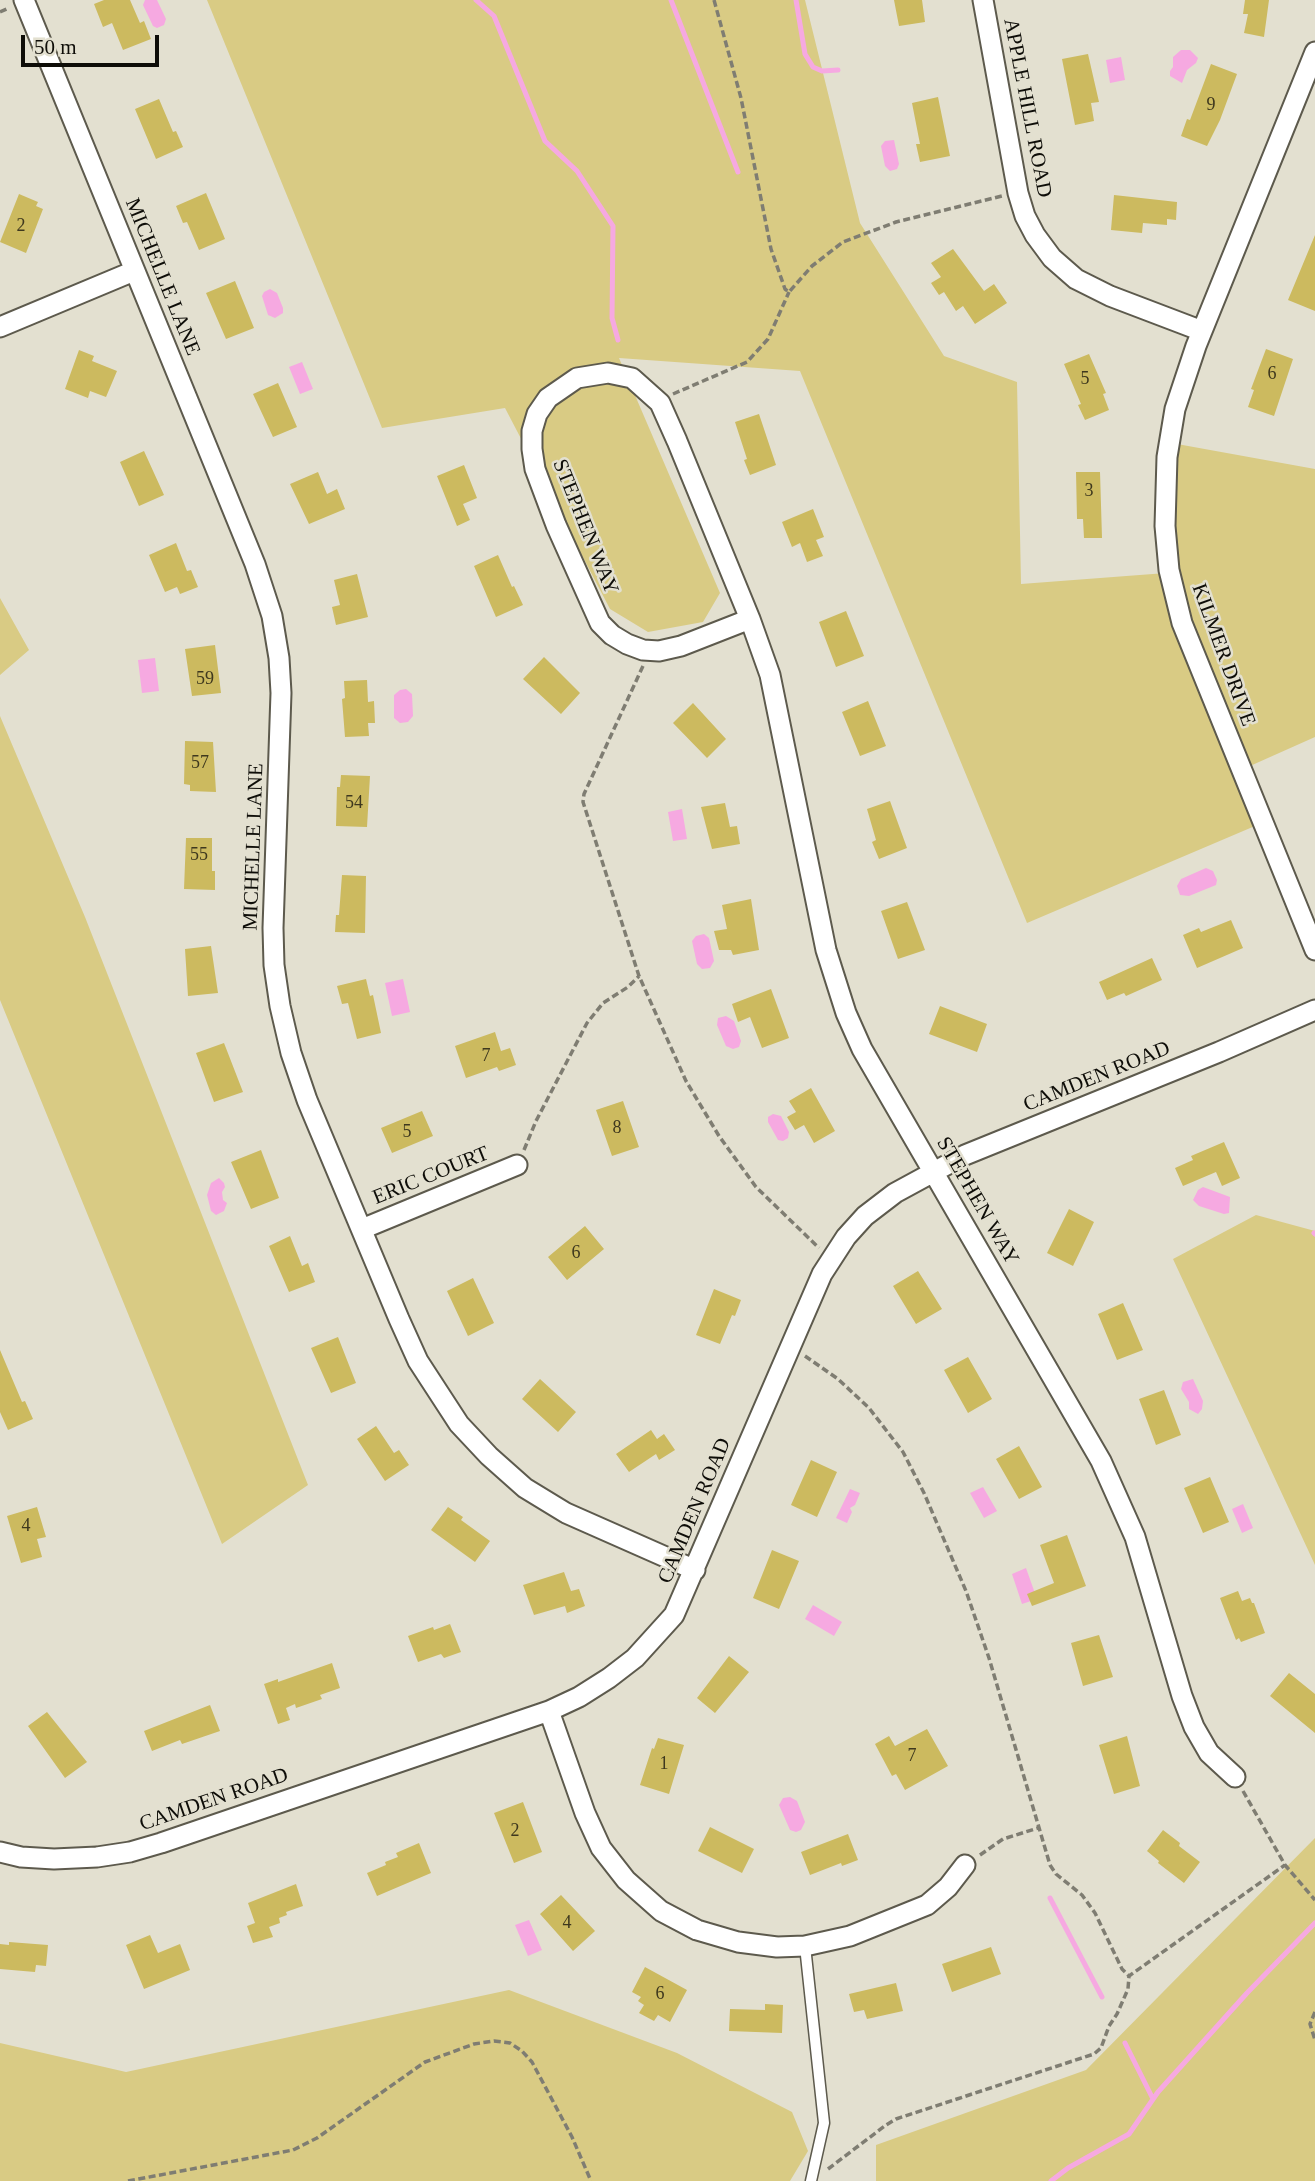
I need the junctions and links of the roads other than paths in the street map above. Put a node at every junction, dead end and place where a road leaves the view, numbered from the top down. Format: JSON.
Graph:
{"nodes":[{"id":1,"x":24,"y":0,"type":"edge"},
{"id":2,"x":984,"y":0,"type":"edge"},
{"id":3,"x":1315,"y":52,"type":"edge"},
{"id":4,"x":134,"y":271,"type":"junction"},
{"id":5,"x":0,"y":327,"type":"edge"},
{"id":6,"x":1202,"y":331,"type":"junction"},
{"id":7,"x":750,"y":619,"type":"junction"},
{"id":8,"x":1315,"y":950,"type":"edge"},
{"id":9,"x":1315,"y":1010,"type":"edge"},
{"id":10,"x":517,"y":1165,"type":"road end"},
{"id":11,"x":933,"y":1172,"type":"junction"},
{"id":12,"x":362,"y":1229,"type":"junction"},
{"id":13,"x":695,"y":1570,"type":"junction"},
{"id":14,"x":549,"y":1711,"type":"junction"},
{"id":15,"x":1235,"y":1777,"type":"road end"},
{"id":16,"x":0,"y":1852,"type":"edge"},
{"id":17,"x":965,"y":1865,"type":"road end"},
{"id":18,"x":805,"y":1946,"type":"junction"},
{"id":19,"x":811,"y":2181,"type":"edge"}],
"edges":[{"from":1,"to":4,"type":"street","name":"MICHELLE LANE"},
{"from":2,"to":6,"type":"street","name":"APPLE HILL ROAD"},
{"from":3,"to":6,"type":"street","name":"KILMER DRIVE"},
{"from":4,"to":5,"type":"street"},
{"from":4,"to":12,"type":"street","name":"MICHELLE LANE"},
{"from":6,"to":8,"type":"street","name":"KILMER DRIVE"},
{"from":7,"to":7,"type":"street","name":"STEPHEN WAY"},
{"from":7,"to":11,"type":"street","name":"STEPHEN WAY"},
{"from":9,"to":11,"type":"street","name":"CAMDEN ROAD"},
{"from":10,"to":12,"type":"street","name":"ERIC COURT"},
{"from":11,"to":13,"type":"street","name":"CAMDEN ROAD"},
{"from":11,"to":15,"type":"street","name":"STEPHEN WAY"},
{"from":12,"to":13,"type":"street","name":"MICHELLE LANE"},
{"from":13,"to":14,"type":"street","name":"CAMDEN ROAD"},
{"from":14,"to":16,"type":"street","name":"CAMDEN ROAD"},
{"from":14,"to":18,"type":"street"},
{"from":17,"to":18,"type":"street"},
{"from":18,"to":19,"type":"lane"}]}
